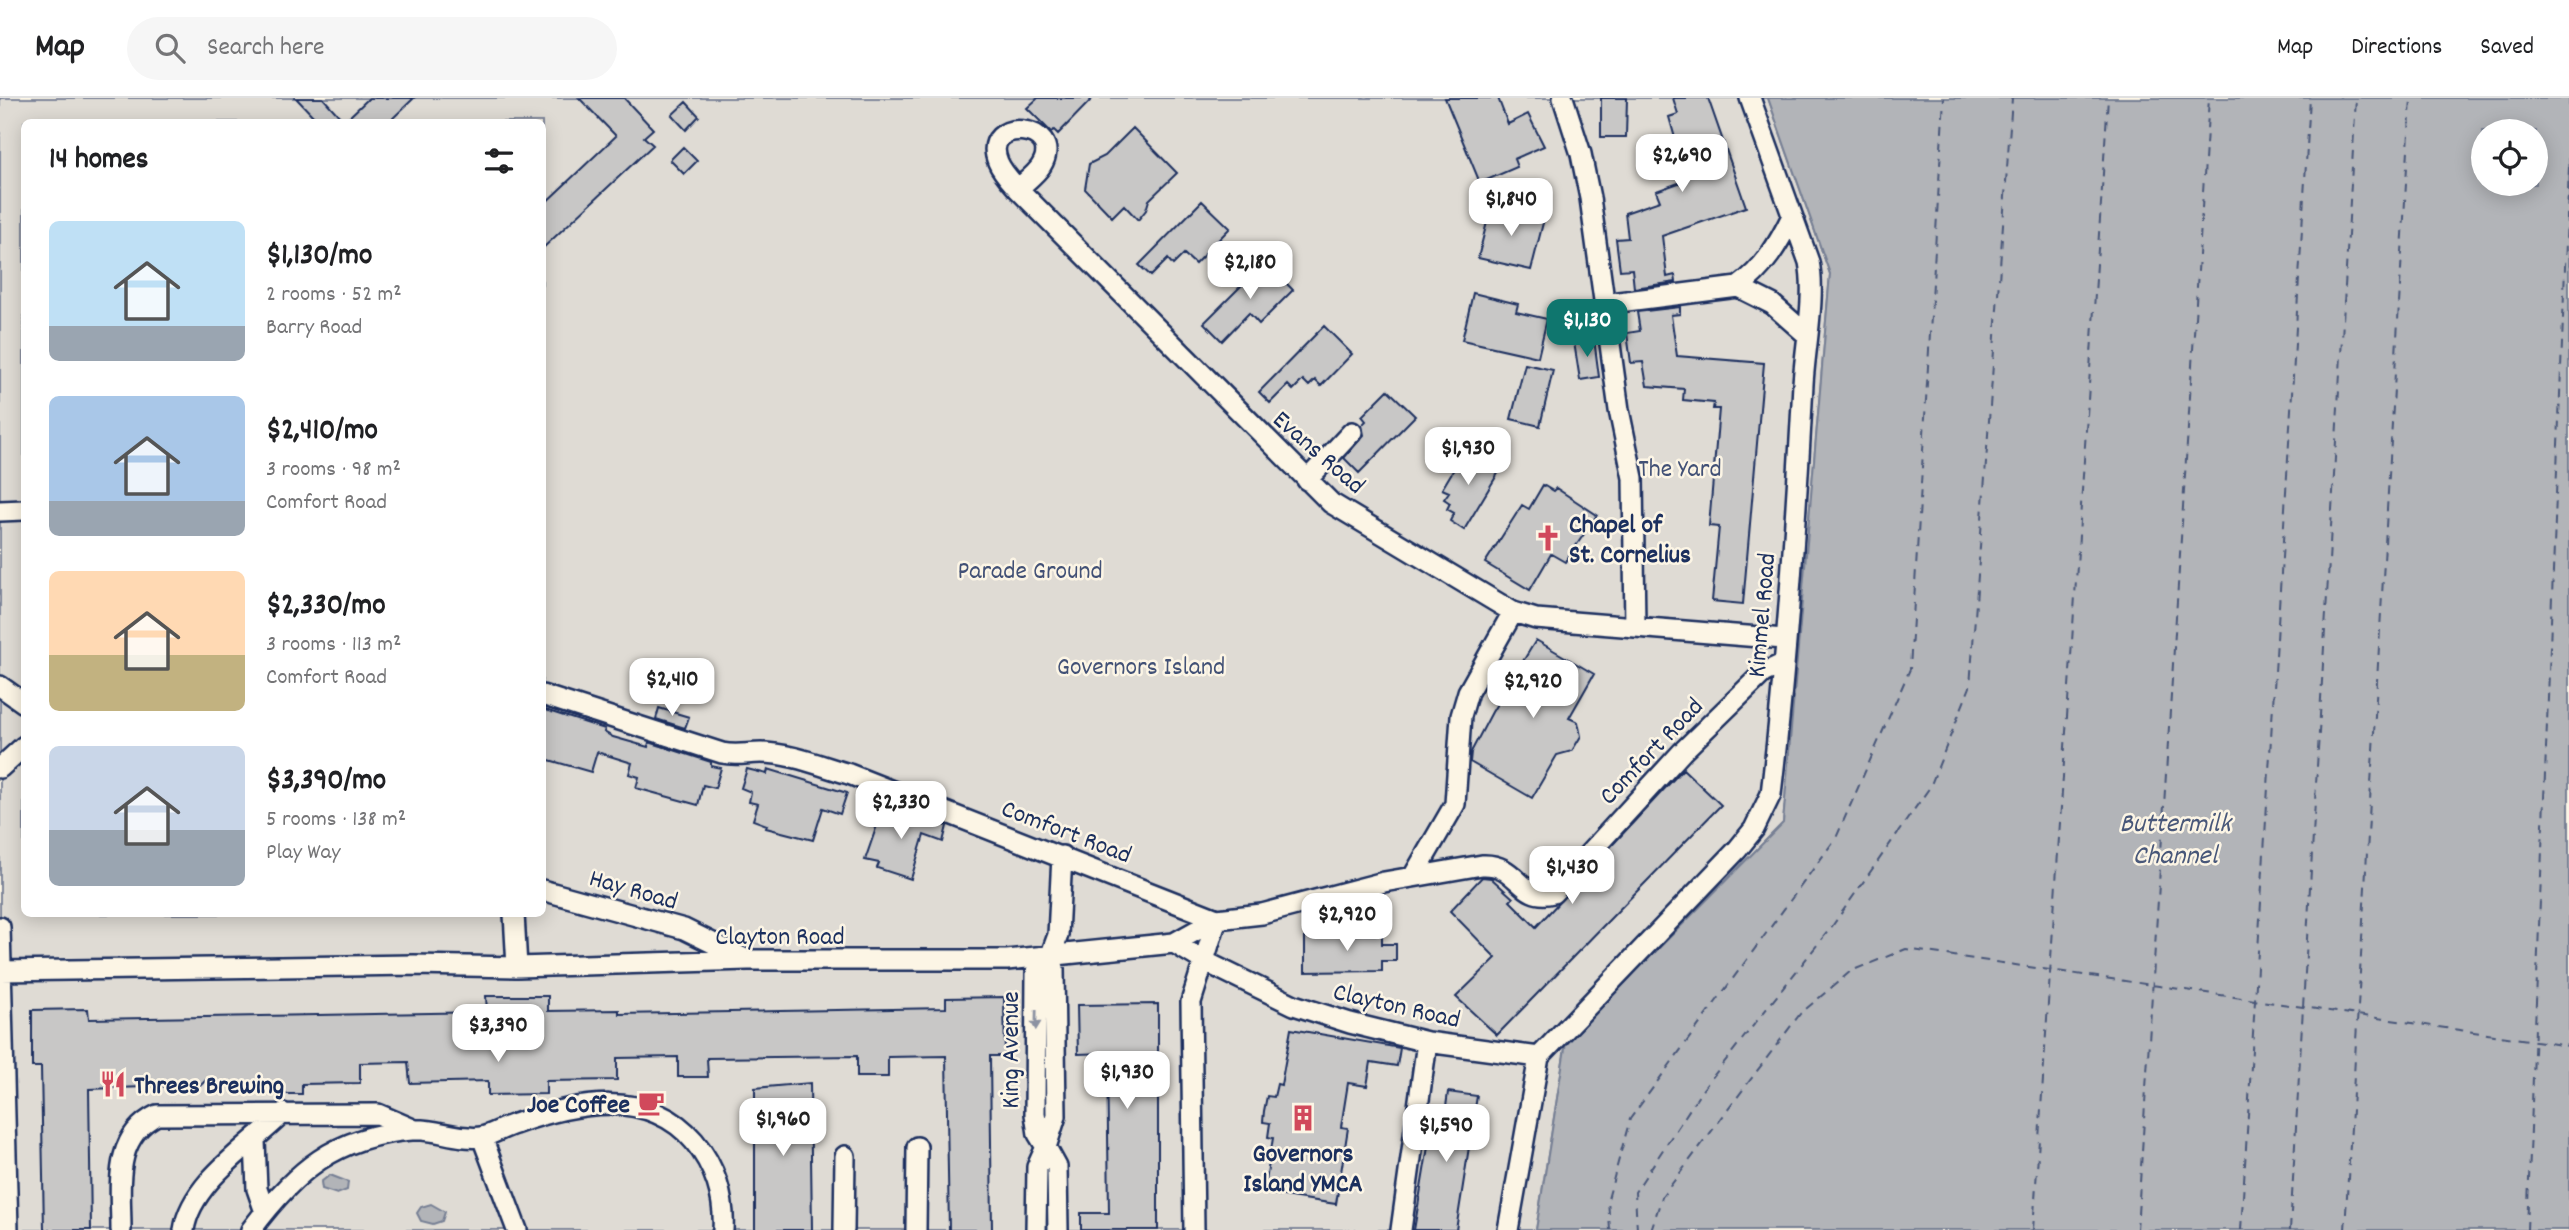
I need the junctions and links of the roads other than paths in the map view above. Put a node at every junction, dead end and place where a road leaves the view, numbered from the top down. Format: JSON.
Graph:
{"nodes":[{"id":1,"x":1563,"y":98,"type":"edge"},
{"id":2,"x":1750,"y":98,"type":"edge"},
{"id":3,"x":1017,"y":189,"type":"dead end"},
{"id":4,"x":1793,"y":216,"type":"junction"},
{"id":5,"x":1738,"y":287,"type":"junction"},
{"id":6,"x":1603,"y":304,"type":"junction"},
{"id":7,"x":1806,"y":334,"type":"junction"},
{"id":8,"x":1352,"y":432,"type":"dead end"},
{"id":9,"x":1307,"y":480,"type":"junction"},
{"id":10,"x":0,"y":510,"type":"edge"},
{"id":11,"x":21,"y":510,"type":"edge"},
{"id":12,"x":1513,"y":612,"type":"junction"},
{"id":13,"x":1634,"y":627,"type":"junction"},
{"id":14,"x":1784,"y":639,"type":"junction"},
{"id":15,"x":1782,"y":664,"type":"junction"},
{"id":16,"x":0,"y":686,"type":"edge"},
{"id":17,"x":546,"y":696,"type":"edge"},
{"id":18,"x":21,"y":700,"type":"edge"},
{"id":19,"x":21,"y":749,"type":"edge"},
{"id":20,"x":0,"y":768,"type":"edge"},
{"id":21,"x":1062,"y":856,"type":"junction"},
{"id":22,"x":1414,"y":875,"type":"junction"},
{"id":23,"x":546,"y":891,"type":"edge"},
{"id":24,"x":514,"y":917,"type":"edge"},
{"id":25,"x":1217,"y":919,"type":"junction"},
{"id":26,"x":0,"y":927,"type":"edge"},
{"id":27,"x":1174,"y":943,"type":"junction"},
{"id":28,"x":1050,"y":957,"type":"junction"},
{"id":29,"x":748,"y":960,"type":"junction"},
{"id":30,"x":1204,"y":961,"type":"junction"},
{"id":31,"x":517,"y":967,"type":"junction"},
{"id":32,"x":1,"y":971,"type":"edge"},
{"id":33,"x":1427,"y":1042,"type":"junction"},
{"id":34,"x":1539,"y":1058,"type":"junction"},
{"id":35,"x":283,"y":1113,"type":"junction"},
{"id":36,"x":415,"y":1130,"type":"junction"},
{"id":37,"x":482,"y":1137,"type":"junction"},
{"id":38,"x":255,"y":1141,"type":"junction"},
{"id":39,"x":917,"y":1147,"type":"dead end"},
{"id":40,"x":1046,"y":1147,"type":"junction"},
{"id":41,"x":845,"y":1156,"type":"dead end"},
{"id":42,"x":265,"y":1212,"type":"junction"},
{"id":43,"x":8,"y":1230,"type":"edge"},
{"id":44,"x":121,"y":1230,"type":"edge"},
{"id":45,"x":184,"y":1230,"type":"edge"},
{"id":46,"x":251,"y":1230,"type":"edge"},
{"id":47,"x":517,"y":1230,"type":"edge"},
{"id":48,"x":723,"y":1230,"type":"edge"},
{"id":49,"x":844,"y":1230,"type":"edge"},
{"id":50,"x":916,"y":1230,"type":"edge"},
{"id":51,"x":1037,"y":1230,"type":"edge"},
{"id":52,"x":1058,"y":1230,"type":"edge"},
{"id":53,"x":1194,"y":1230,"type":"edge"},
{"id":54,"x":1401,"y":1230,"type":"edge"},
{"id":55,"x":1508,"y":1230,"type":"edge"}],
"edges":[{"from":1,"to":6,"type":"street"},
{"from":2,"to":4,"type":"street","name":"Kimmel Road"},
{"from":3,"to":9,"type":"street","name":"Evans Road"},
{"from":4,"to":5,"type":"street"},
{"from":4,"to":7,"type":"street","name":"Kimmel Road"},
{"from":5,"to":6,"type":"street"},
{"from":5,"to":7,"type":"street"},
{"from":6,"to":13,"type":"street"},
{"from":7,"to":14,"type":"street","name":"Kimmel Road"},
{"from":8,"to":9,"type":"street"},
{"from":9,"to":12,"type":"street","name":"Evans Road"},
{"from":10,"to":11,"type":"street"},
{"from":12,"to":13,"type":"street","name":"Evans Road"},
{"from":12,"to":22,"type":"street"},
{"from":13,"to":14,"type":"street","name":"Evans Road"},
{"from":14,"to":15,"type":"street","name":"Kimmel Road"},
{"from":15,"to":22,"type":"street","name":"Comfort Road"},
{"from":15,"to":34,"type":"street","name":"Kimmel Road"},
{"from":16,"to":18,"type":"street"},
{"from":17,"to":21,"type":"street","name":"Comfort Road"},
{"from":19,"to":20,"type":"street"},
{"from":21,"to":25,"type":"street","name":"Comfort Road"},
{"from":21,"to":28,"type":"street","name":"King Avenue"},
{"from":22,"to":25,"type":"street","name":"Comfort Road"},
{"from":23,"to":29,"type":"street","name":"Hay Road"},
{"from":24,"to":31,"type":"street"},
{"from":25,"to":27,"type":"street"},
{"from":25,"to":30,"type":"street"},
{"from":26,"to":32,"type":"street"},
{"from":27,"to":28,"type":"street","name":"Clayton Road"},
{"from":27,"to":30,"type":"street","name":"Clayton Road"},
{"from":28,"to":29,"type":"street","name":"Clayton Road"},
{"from":28,"to":40,"type":"street","name":"King Avenue"},
{"from":29,"to":31,"type":"street","name":"Clayton Road"},
{"from":30,"to":33,"type":"street","name":"Clayton Road"},
{"from":30,"to":53,"type":"street"},
{"from":31,"to":32,"type":"street","name":"Clayton Road"},
{"from":32,"to":43,"type":"street"},
{"from":33,"to":34,"type":"street","name":"Clayton Road"},
{"from":33,"to":54,"type":"street"},
{"from":34,"to":55,"type":"street"},
{"from":35,"to":36,"type":"street"},
{"from":35,"to":38,"type":"street"},
{"from":35,"to":44,"type":"street"},
{"from":36,"to":37,"type":"street"},
{"from":36,"to":42,"type":"street"},
{"from":37,"to":47,"type":"street"},
{"from":37,"to":48,"type":"street"},
{"from":38,"to":42,"type":"street"},
{"from":38,"to":45,"type":"street"},
{"from":39,"to":50,"type":"street"},
{"from":40,"to":51,"type":"street"},
{"from":40,"to":52,"type":"street","name":"King Avenue"},
{"from":41,"to":49,"type":"street"},
{"from":42,"to":46,"type":"street"}]}
